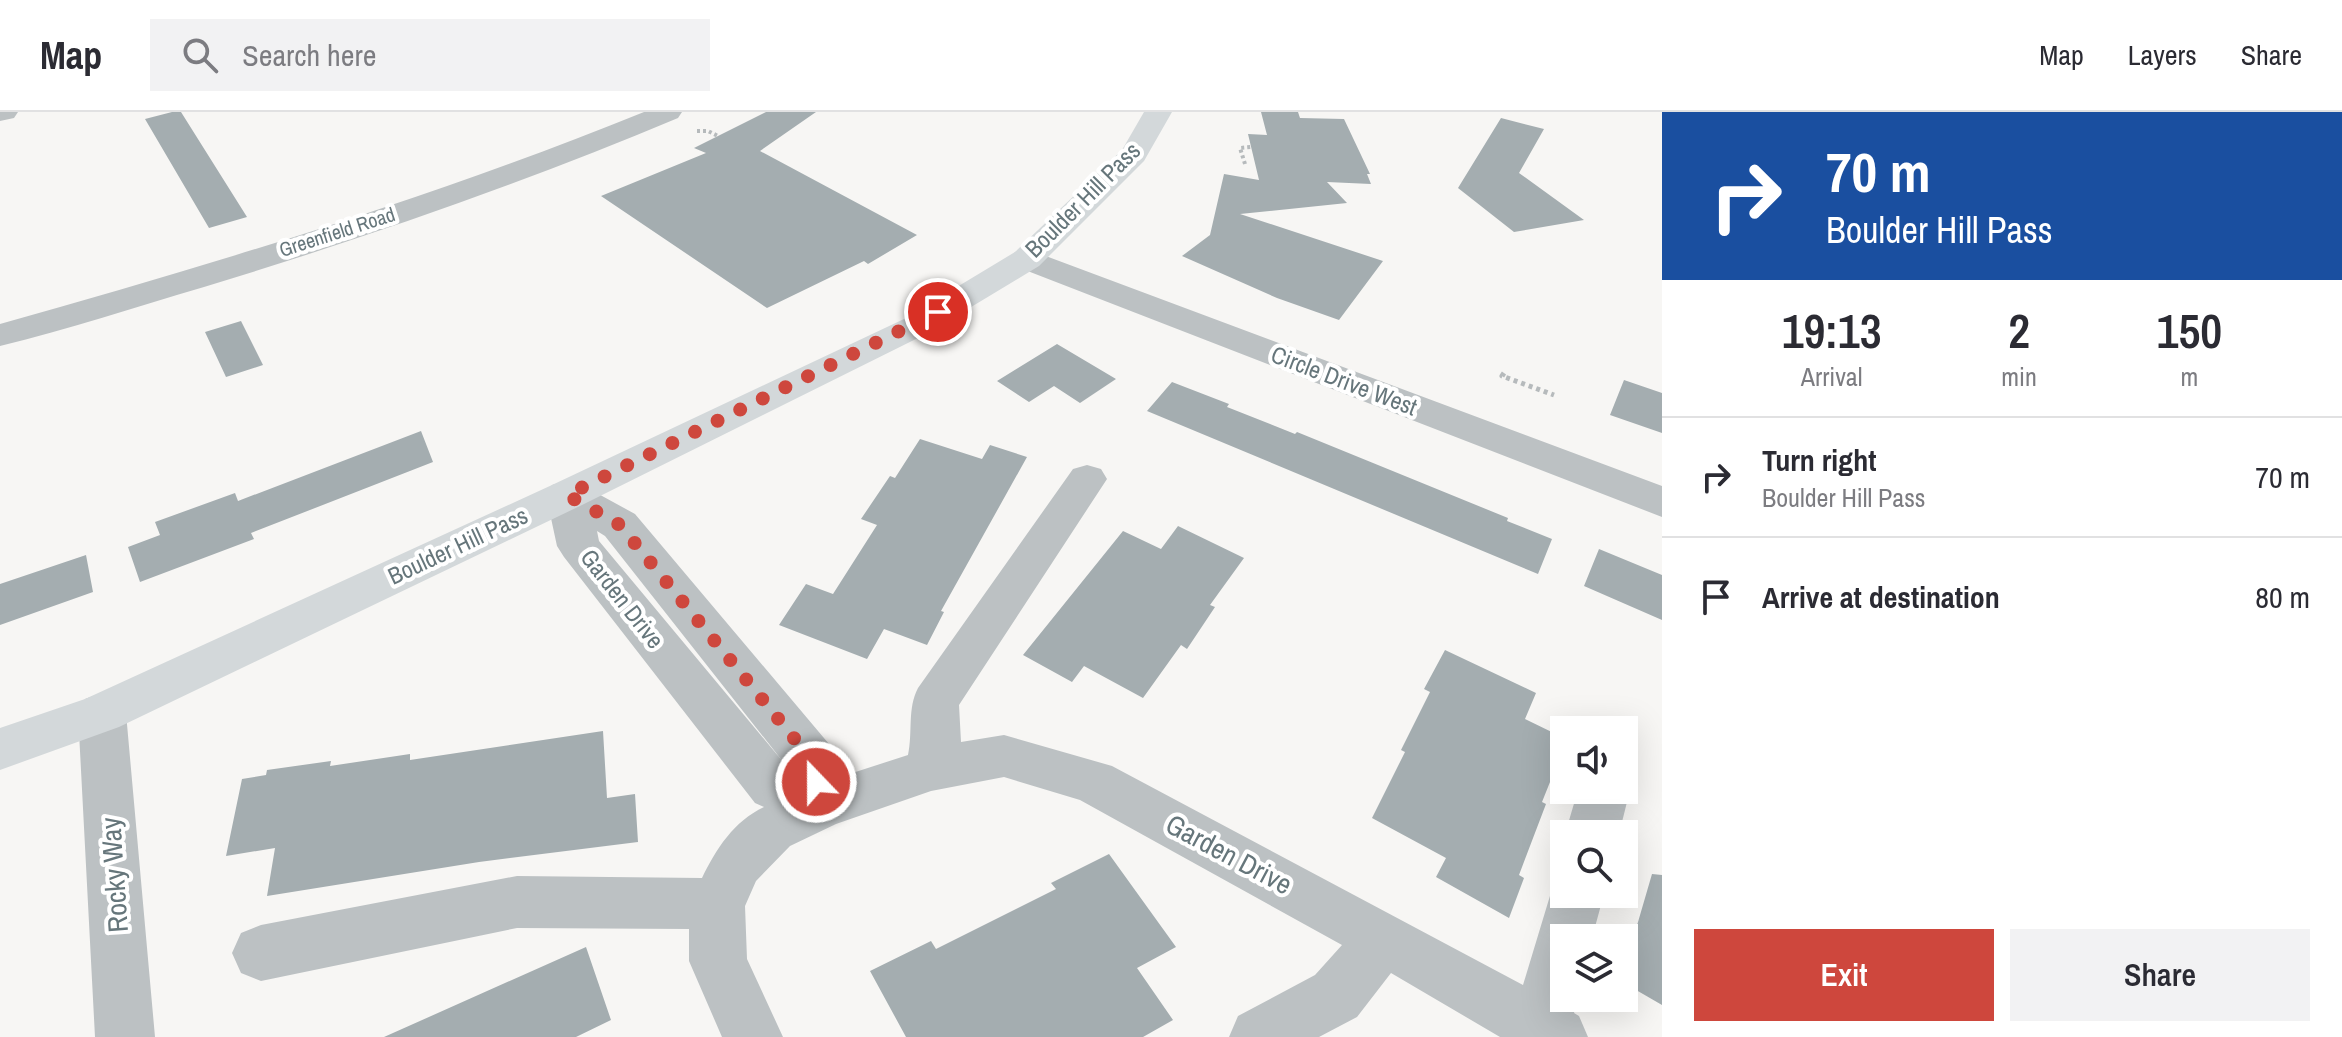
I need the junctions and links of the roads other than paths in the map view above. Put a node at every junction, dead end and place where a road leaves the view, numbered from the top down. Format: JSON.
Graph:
{"nodes":[{"id":1,"x":668,"y":112,"type":"edge"},
{"id":2,"x":1158,"y":112,"type":"edge"},
{"id":3,"x":1027,"y":259,"type":"junction"},
{"id":4,"x":0,"y":335,"type":"edge"},
{"id":5,"x":1087,"y":479,"type":"dead end"},
{"id":6,"x":567,"y":495,"type":"junction"},
{"id":7,"x":1662,"y":502,"type":"edge"},
{"id":8,"x":102,"y":713,"type":"junction"},
{"id":9,"x":0,"y":749,"type":"edge"},
{"id":10,"x":931,"y":769,"type":"junction"},
{"id":11,"x":820,"y":806,"type":"junction"},
{"id":12,"x":717,"y":906,"type":"junction"},
{"id":13,"x":1384,"y":938,"type":"junction"},
{"id":14,"x":261,"y":953,"type":"dead end"},
{"id":15,"x":1553,"y":1012,"type":"edge"},
{"id":16,"x":1550,"y":1032,"type":"edge"},
{"id":17,"x":125,"y":1037,"type":"edge"},
{"id":18,"x":753,"y":1037,"type":"edge"},
{"id":19,"x":1259,"y":1037,"type":"edge"}],
"edges":[{"from":1,"to":4,"type":"street","name":"Greenfield Road"},
{"from":2,"to":3,"type":"street","name":"Boulder Hill Pass"},
{"from":3,"to":6,"type":"street","name":"Boulder Hill Pass"},
{"from":3,"to":7,"type":"street","name":"Circle Drive West"},
{"from":5,"to":10,"type":"street"},
{"from":6,"to":8,"type":"street","name":"Boulder Hill Pass"},
{"from":6,"to":11,"type":"street","name":"Garden Drive"},
{"from":8,"to":9,"type":"street","name":"Boulder Hill Pass"},
{"from":8,"to":17,"type":"street","name":"Rocky Way"},
{"from":10,"to":11,"type":"street","name":"Garden Drive"},
{"from":10,"to":13,"type":"street","name":"Garden Drive"},
{"from":11,"to":12,"type":"street","name":"Garden Drive"},
{"from":12,"to":14,"type":"street"},
{"from":12,"to":18,"type":"street","name":"Garden Drive"},
{"from":13,"to":16,"type":"street","name":"Garden Drive"},
{"from":13,"to":19,"type":"street"},
{"from":15,"to":16,"type":"street","name":"Garden Drive"}]}
